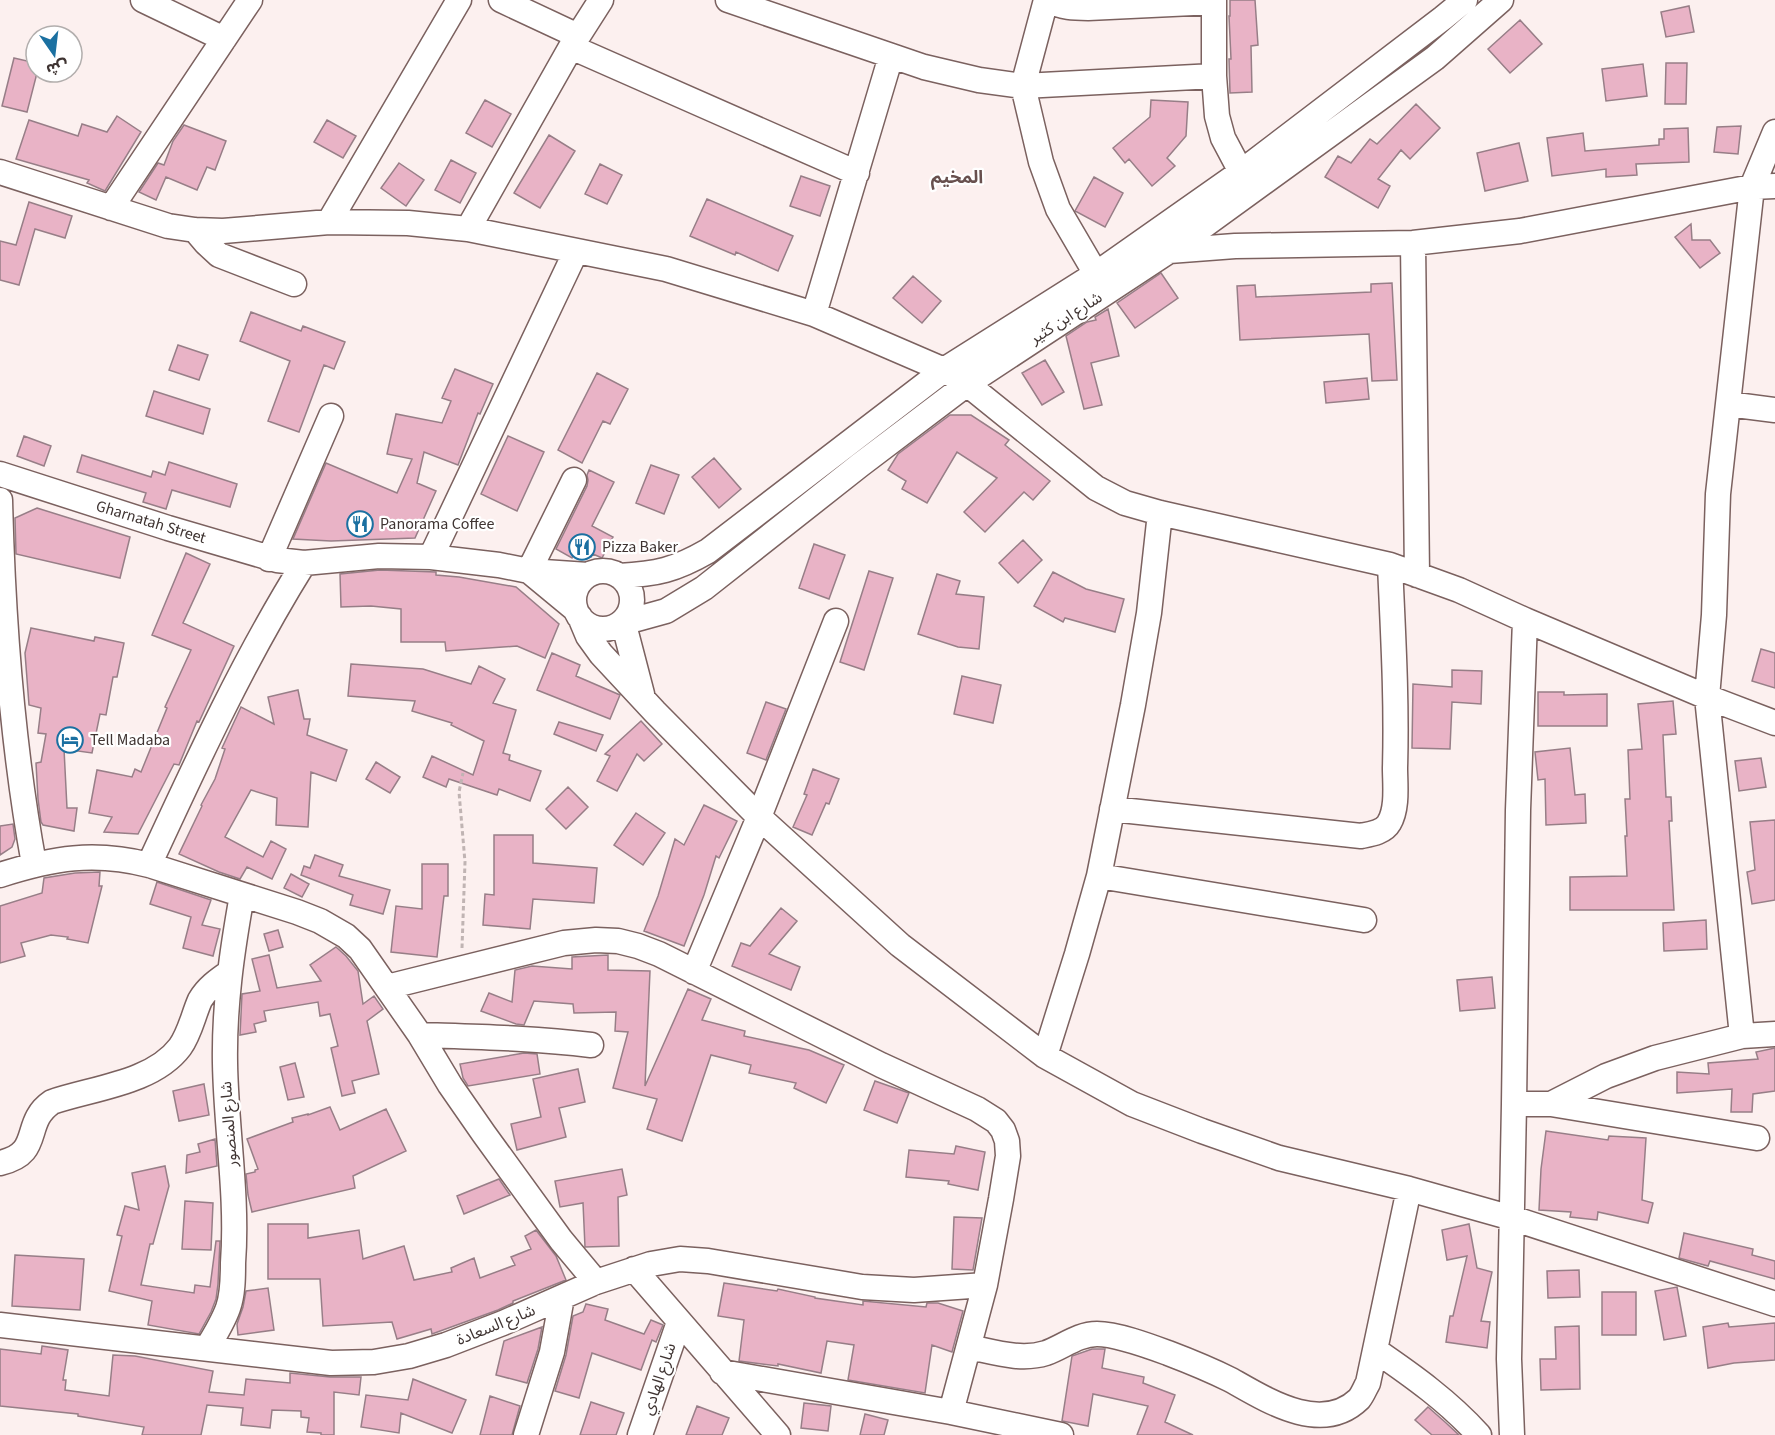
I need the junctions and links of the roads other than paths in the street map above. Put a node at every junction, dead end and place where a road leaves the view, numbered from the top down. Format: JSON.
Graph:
{"nodes":[{"id":1,"x":143,"y":0,"type":"edge"},
{"id":2,"x":250,"y":0,"type":"edge"},
{"id":3,"x":459,"y":0,"type":"edge"},
{"id":4,"x":501,"y":0,"type":"edge"},
{"id":5,"x":601,"y":0,"type":"edge"},
{"id":6,"x":728,"y":0,"type":"edge"},
{"id":7,"x":1047,"y":0,"type":"edge"},
{"id":8,"x":1464,"y":0,"type":"edge"},
{"id":9,"x":1501,"y":0,"type":"edge"},
{"id":10,"x":1214,"y":1,"type":"edge"},
{"id":11,"x":224,"y":39,"type":"junction"},
{"id":12,"x":575,"y":41,"type":"junction"},
{"id":13,"x":891,"y":56,"type":"junction"},
{"id":14,"x":1214,"y":76,"type":"junction"},
{"id":15,"x":1023,"y":86,"type":"junction"},
{"id":16,"x":1775,"y":132,"type":"edge"},
{"id":17,"x":0,"y":172,"type":"edge"},
{"id":18,"x":1241,"y":172,"type":"junction"},
{"id":19,"x":856,"y":173,"type":"junction"},
{"id":20,"x":1764,"y":187,"type":"edge"},
{"id":21,"x":111,"y":208,"type":"junction"},
{"id":22,"x":330,"y":222,"type":"junction"},
{"id":23,"x":468,"y":229,"type":"junction"},
{"id":24,"x":195,"y":230,"type":"junction"},
{"id":25,"x":1413,"y":243,"type":"junction"},
{"id":26,"x":576,"y":251,"type":"junction"},
{"id":27,"x":1169,"y":251,"type":"junction"},
{"id":28,"x":1096,"y":274,"type":"junction"},
{"id":29,"x":294,"y":284,"type":"dead end"},
{"id":30,"x":814,"y":314,"type":"junction"},
{"id":31,"x":944,"y":370,"type":"junction"},
{"id":32,"x":967,"y":384,"type":"junction"},
{"id":33,"x":1728,"y":404,"type":"junction"},
{"id":34,"x":1773,"y":409,"type":"edge"},
{"id":35,"x":331,"y":416,"type":"dead end"},
{"id":36,"x":0,"y":474,"type":"edge"},
{"id":37,"x":574,"y":480,"type":"dead end"},
{"id":38,"x":0,"y":500,"type":"edge"},
{"id":39,"x":1160,"y":513,"type":"junction"},
{"id":40,"x":431,"y":557,"type":"junction"},
{"id":41,"x":269,"y":559,"type":"junction"},
{"id":42,"x":304,"y":563,"type":"junction"},
{"id":43,"x":1390,"y":565,"type":"junction"},
{"id":44,"x":529,"y":571,"type":"junction"},
{"id":45,"x":588,"y":575,"type":"junction"},
{"id":46,"x":1417,"y":575,"type":"junction"},
{"id":47,"x":619,"y":576,"type":"junction"},
{"id":48,"x":578,"y":613,"type":"junction"},
{"id":49,"x":1525,"y":620,"type":"junction"},
{"id":50,"x":623,"y":621,"type":"junction"},
{"id":51,"x":836,"y":621,"type":"dead end"},
{"id":52,"x":1707,"y":697,"type":"junction"},
{"id":53,"x":643,"y":699,"type":"junction"},
{"id":54,"x":1775,"y":723,"type":"edge"},
{"id":55,"x":1112,"y":809,"type":"junction"},
{"id":56,"x":759,"y":816,"type":"junction"},
{"id":57,"x":34,"y":864,"type":"junction"},
{"id":58,"x":149,"y":865,"type":"junction"},
{"id":59,"x":0,"y":875,"type":"edge"},
{"id":60,"x":1099,"y":876,"type":"junction"},
{"id":61,"x":242,"y":895,"type":"junction"},
{"id":62,"x":1364,"y":920,"type":"dead end"},
{"id":63,"x":230,"y":972,"type":"junction"},
{"id":64,"x":694,"y":972,"type":"junction"},
{"id":65,"x":387,"y":987,"type":"junction"},
{"id":66,"x":1775,"y":1034,"type":"edge"},
{"id":67,"x":420,"y":1035,"type":"junction"},
{"id":68,"x":1742,"y":1036,"type":"junction"},
{"id":69,"x":591,"y":1045,"type":"dead end"},
{"id":70,"x":1045,"y":1056,"type":"junction"},
{"id":71,"x":1514,"y":1104,"type":"junction"},
{"id":72,"x":1551,"y":1104,"type":"junction"},
{"id":73,"x":1757,"y":1138,"type":"dead end"},
{"id":74,"x":0,"y":1163,"type":"edge"},
{"id":75,"x":1409,"y":1190,"type":"junction"},
{"id":76,"x":1512,"y":1218,"type":"junction"},
{"id":77,"x":634,"y":1269,"type":"junction"},
{"id":78,"x":596,"y":1282,"type":"junction"},
{"id":79,"x":985,"y":1284,"type":"junction"},
{"id":80,"x":562,"y":1297,"type":"junction"},
{"id":81,"x":1775,"y":1304,"type":"edge"},
{"id":82,"x":679,"y":1322,"type":"junction"},
{"id":83,"x":0,"y":1325,"type":"edge"},
{"id":84,"x":969,"y":1347,"type":"junction"},
{"id":85,"x":207,"y":1348,"type":"junction"},
{"id":86,"x":1375,"y":1350,"type":"junction"},
{"id":87,"x":722,"y":1372,"type":"junction"},
{"id":88,"x":951,"y":1412,"type":"junction"},
{"id":89,"x":526,"y":1435,"type":"edge"},
{"id":90,"x":640,"y":1435,"type":"edge"},
{"id":91,"x":778,"y":1435,"type":"edge"},
{"id":92,"x":1061,"y":1435,"type":"edge"},
{"id":93,"x":1479,"y":1435,"type":"edge"},
{"id":94,"x":1512,"y":1435,"type":"edge"}],
"edges":[{"from":1,"to":11,"type":"street"},
{"from":2,"to":11,"type":"street"},
{"from":3,"to":22,"type":"street"},
{"from":4,"to":12,"type":"street"},
{"from":5,"to":12,"type":"street"},
{"from":6,"to":13,"type":"street"},
{"from":7,"to":10,"type":"street"},
{"from":7,"to":15,"type":"street"},
{"from":8,"to":18,"type":"street","name":"شارع ابن كثير"},
{"from":9,"to":27,"type":"street","name":"شارع ابن كثير"},
{"from":10,"to":14,"type":"street"},
{"from":11,"to":21,"type":"street"},
{"from":12,"to":19,"type":"street"},
{"from":12,"to":23,"type":"street"},
{"from":13,"to":15,"type":"street"},
{"from":13,"to":19,"type":"street"},
{"from":14,"to":15,"type":"street"},
{"from":14,"to":18,"type":"street"},
{"from":15,"to":28,"type":"street"},
{"from":16,"to":20,"type":"street"},
{"from":17,"to":21,"type":"street"},
{"from":18,"to":28,"type":"street","name":"شارع ابن كثير"},
{"from":19,"to":30,"type":"street"},
{"from":20,"to":25,"type":"street"},
{"from":20,"to":33,"type":"street"},
{"from":21,"to":24,"type":"street"},
{"from":22,"to":23,"type":"street"},
{"from":22,"to":24,"type":"street"},
{"from":23,"to":26,"type":"street"},
{"from":24,"to":29,"type":"street"},
{"from":25,"to":27,"type":"street"},
{"from":25,"to":46,"type":"street"},
{"from":26,"to":30,"type":"street"},
{"from":26,"to":40,"type":"street"},
{"from":27,"to":32,"type":"street","name":"شارع ابن كثير"},
{"from":28,"to":31,"type":"street","name":"شارع ابن كثير"},
{"from":30,"to":31,"type":"street"},
{"from":31,"to":32,"type":"street"},
{"from":31,"to":47,"type":"street","name":"شارع ابن كثير"},
{"from":32,"to":39,"type":"street"},
{"from":32,"to":50,"type":"street","name":"شارع ابن كثير"},
{"from":33,"to":34,"type":"street"},
{"from":33,"to":52,"type":"street"},
{"from":35,"to":41,"type":"street"},
{"from":36,"to":41,"type":"street","name":"Gharnatah Street"},
{"from":37,"to":44,"type":"street"},
{"from":38,"to":57,"type":"street"},
{"from":39,"to":43,"type":"street"},
{"from":39,"to":55,"type":"street"},
{"from":40,"to":42,"type":"street","name":"Gharnatah Street"},
{"from":40,"to":44,"type":"street","name":"Gharnatah Street"},
{"from":41,"to":42,"type":"street","name":"Gharnatah Street"},
{"from":42,"to":58,"type":"street"},
{"from":43,"to":46,"type":"street"},
{"from":43,"to":55,"type":"street"},
{"from":44,"to":45,"type":"street","name":"Gharnatah Street"},
{"from":44,"to":48,"type":"street"},
{"from":45,"to":47,"type":"street"},
{"from":45,"to":48,"type":"street"},
{"from":46,"to":49,"type":"street"},
{"from":47,"to":50,"type":"street"},
{"from":48,"to":50,"type":"street"},
{"from":48,"to":53,"type":"street"},
{"from":49,"to":52,"type":"street"},
{"from":49,"to":71,"type":"street"},
{"from":50,"to":53,"type":"street"},
{"from":51,"to":56,"type":"street"},
{"from":52,"to":54,"type":"street"},
{"from":52,"to":68,"type":"street"},
{"from":53,"to":56,"type":"street"},
{"from":55,"to":60,"type":"street"},
{"from":56,"to":64,"type":"street"},
{"from":56,"to":70,"type":"street"},
{"from":57,"to":58,"type":"street"},
{"from":57,"to":59,"type":"street"},
{"from":58,"to":61,"type":"street"},
{"from":60,"to":62,"type":"street"},
{"from":60,"to":70,"type":"street"},
{"from":61,"to":63,"type":"street","name":"شارع المنصور"},
{"from":61,"to":65,"type":"street"},
{"from":63,"to":74,"type":"street"},
{"from":63,"to":85,"type":"street","name":"شارع المنصور"},
{"from":64,"to":65,"type":"street"},
{"from":64,"to":79,"type":"street"},
{"from":65,"to":67,"type":"street"},
{"from":66,"to":68,"type":"street"},
{"from":67,"to":69,"type":"street"},
{"from":67,"to":78,"type":"street"},
{"from":68,"to":72,"type":"street"},
{"from":70,"to":75,"type":"street"},
{"from":71,"to":72,"type":"street"},
{"from":71,"to":76,"type":"street"},
{"from":72,"to":73,"type":"street"},
{"from":75,"to":76,"type":"street"},
{"from":75,"to":86,"type":"street"},
{"from":76,"to":81,"type":"street"},
{"from":76,"to":94,"type":"street"},
{"from":77,"to":78,"type":"street","name":"شارع السعادة"},
{"from":77,"to":79,"type":"street","name":"شارع السعادة"},
{"from":77,"to":82,"type":"street"},
{"from":78,"to":80,"type":"street","name":"شارع السعادة"},
{"from":79,"to":84,"type":"street"},
{"from":80,"to":85,"type":"street","name":"شارع السعادة"},
{"from":80,"to":89,"type":"street"},
{"from":82,"to":87,"type":"street"},
{"from":82,"to":90,"type":"street","name":"شارع الهادي"},
{"from":83,"to":85,"type":"street","name":"شارع السعادة"},
{"from":84,"to":86,"type":"street"},
{"from":84,"to":88,"type":"street"},
{"from":86,"to":93,"type":"street"},
{"from":87,"to":88,"type":"street"},
{"from":87,"to":91,"type":"street"},
{"from":88,"to":92,"type":"street"}]}
